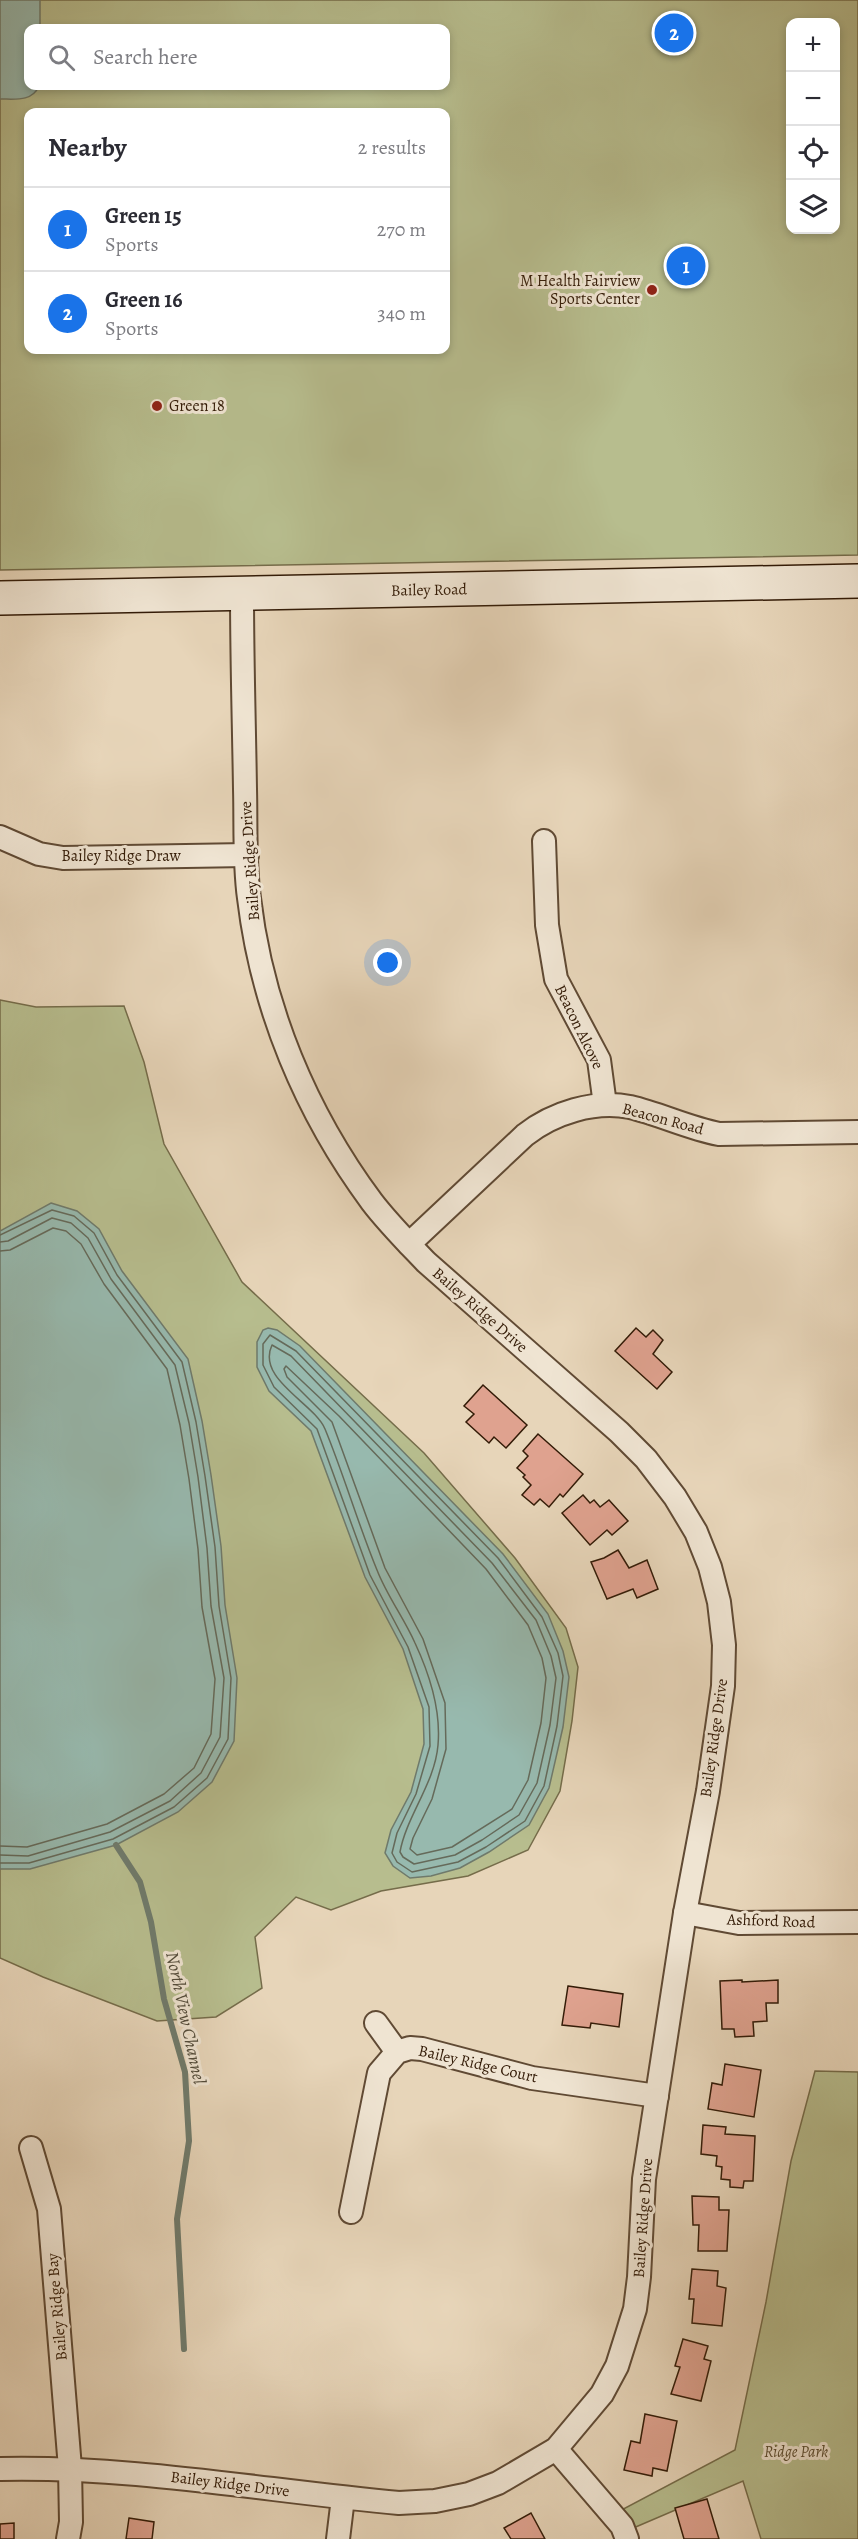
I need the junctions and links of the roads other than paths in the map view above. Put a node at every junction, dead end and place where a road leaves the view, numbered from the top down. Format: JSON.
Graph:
{"nodes":[{"id":1,"x":858,"y":581,"type":"edge"},
{"id":2,"x":242,"y":594,"type":"junction"},
{"id":3,"x":0,"y":598,"type":"edge"},
{"id":4,"x":0,"y":837,"type":"edge"},
{"id":5,"x":544,"y":841,"type":"dead end"},
{"id":6,"x":247,"y":855,"type":"junction"},
{"id":7,"x":605,"y":1105,"type":"junction"},
{"id":8,"x":858,"y":1132,"type":"edge"},
{"id":9,"x":409,"y":1244,"type":"junction"},
{"id":10,"x":685,"y":1913,"type":"junction"},
{"id":11,"x":858,"y":1922,"type":"edge"},
{"id":12,"x":376,"y":2024,"type":"dead end"},
{"id":13,"x":397,"y":2052,"type":"junction"},
{"id":14,"x":657,"y":2096,"type":"junction"},
{"id":15,"x":30,"y":2148,"type":"dead end"},
{"id":16,"x":351,"y":2212,"type":"dead end"},
{"id":17,"x":556,"y":2449,"type":"junction"},
{"id":18,"x":0,"y":2469,"type":"edge"},
{"id":19,"x":70,"y":2469,"type":"junction"},
{"id":20,"x":343,"y":2498,"type":"junction"},
{"id":21,"x":68,"y":2539,"type":"edge"},
{"id":22,"x":338,"y":2539,"type":"edge"},
{"id":23,"x":627,"y":2539,"type":"edge"}],
"edges":[{"from":1,"to":2,"type":"main road","name":"Bailey Road"},
{"from":2,"to":3,"type":"main road","name":"Bailey Road"},
{"from":2,"to":6,"type":"street","name":"Bailey Ridge Drive"},
{"from":4,"to":6,"type":"street","name":"Bailey Ridge Draw"},
{"from":5,"to":7,"type":"street","name":"Beacon Alcove"},
{"from":6,"to":9,"type":"street","name":"Bailey Ridge Drive"},
{"from":7,"to":8,"type":"street","name":"Beacon Road"},
{"from":7,"to":9,"type":"street","name":"Beacon Road"},
{"from":9,"to":10,"type":"street","name":"Bailey Ridge Drive"},
{"from":10,"to":11,"type":"street","name":"Ashford Road"},
{"from":10,"to":14,"type":"street","name":"Bailey Ridge Drive"},
{"from":12,"to":13,"type":"street"},
{"from":13,"to":14,"type":"street","name":"Bailey Ridge Court"},
{"from":13,"to":16,"type":"street","name":"Bailey Ridge Court"},
{"from":14,"to":17,"type":"street","name":"Bailey Ridge Drive"},
{"from":15,"to":19,"type":"street","name":"Bailey Ridge Bay"},
{"from":17,"to":20,"type":"street","name":"Bailey Ridge Drive"},
{"from":17,"to":23,"type":"street"},
{"from":18,"to":19,"type":"street","name":"Bailey Ridge Drive"},
{"from":19,"to":20,"type":"street","name":"Bailey Ridge Drive"},
{"from":19,"to":21,"type":"street","name":"Bailey Ridge Bay"},
{"from":20,"to":22,"type":"street"}]}
